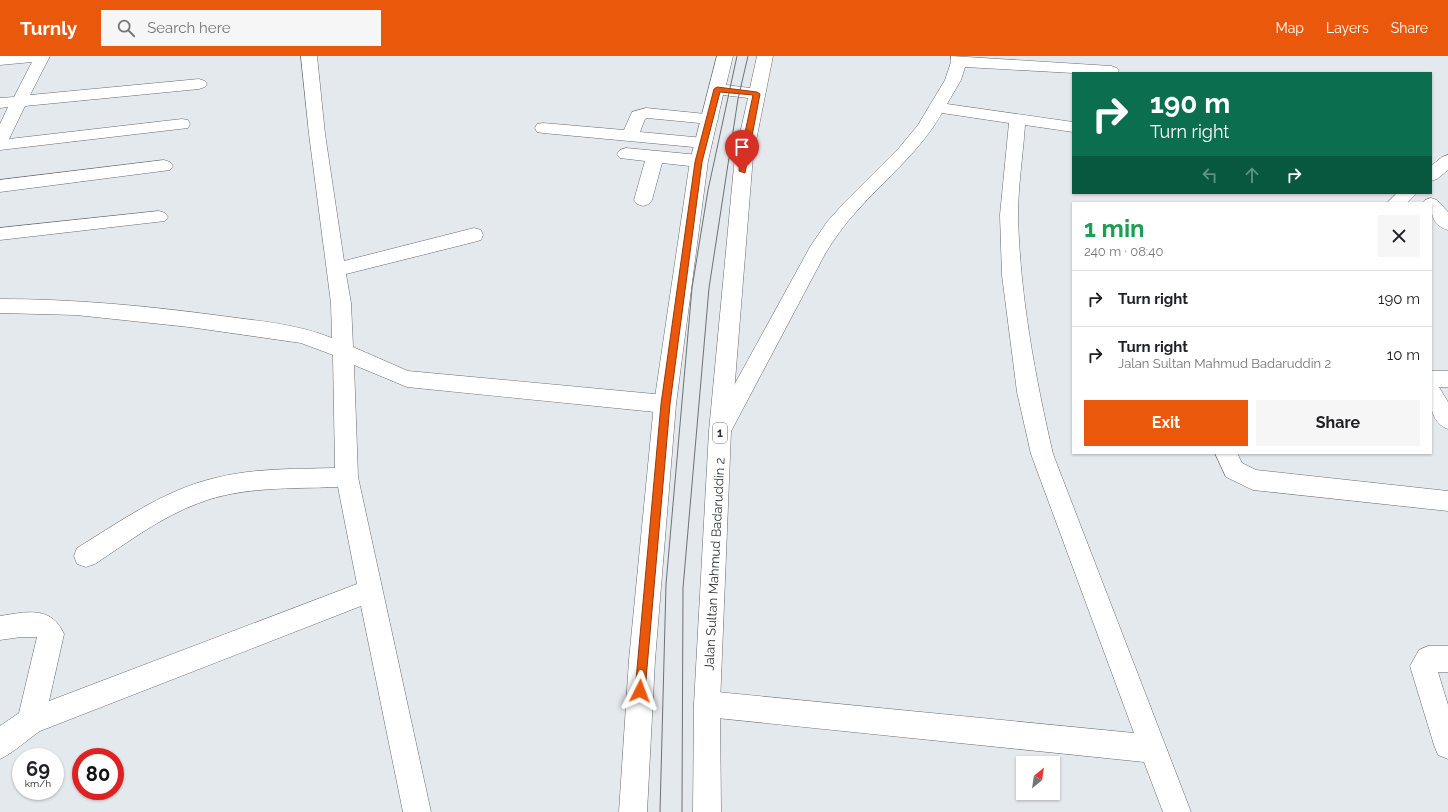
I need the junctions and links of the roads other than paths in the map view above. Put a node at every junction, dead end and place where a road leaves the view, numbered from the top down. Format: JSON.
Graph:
{"nodes":[{"id":1,"x":42,"y":56,"type":"edge"},
{"id":2,"x":309,"y":56,"type":"edge"},
{"id":3,"x":726,"y":56,"type":"edge"},
{"id":4,"x":765,"y":56,"type":"edge"},
{"id":5,"x":959,"y":59,"type":"edge"},
{"id":6,"x":0,"y":60,"type":"edge"},
{"id":7,"x":1111,"y":71,"type":"dead end"},
{"id":8,"x":199,"y":84,"type":"dead end"},
{"id":9,"x":717,"y":89,"type":"junction"},
{"id":10,"x":757,"y":94,"type":"junction"},
{"id":11,"x":20,"y":101,"type":"junction"},
{"id":12,"x":0,"y":103,"type":"edge"},
{"id":13,"x":937,"y":107,"type":"junction"},
{"id":14,"x":710,"y":119,"type":"junction"},
{"id":15,"x":1017,"y":120,"type":"junction"},
{"id":16,"x":182,"y":124,"type":"dead end"},
{"id":17,"x":1072,"y":127,"type":"edge"},
{"id":18,"x":543,"y":128,"type":"dead end"},
{"id":19,"x":630,"y":136,"type":"junction"},
{"id":20,"x":0,"y":140,"type":"edge"},
{"id":21,"x":0,"y":145,"type":"edge"},
{"id":22,"x":701,"y":152,"type":"junction"},
{"id":23,"x":626,"y":154,"type":"dead end"},
{"id":24,"x":655,"y":157,"type":"junction"},
{"id":25,"x":1448,"y":162,"type":"edge"},
{"id":26,"x":164,"y":166,"type":"dead end"},
{"id":27,"x":1432,"y":174,"type":"edge"},
{"id":28,"x":0,"y":186,"type":"edge"},
{"id":29,"x":1407,"y":194,"type":"edge"},
{"id":30,"x":1423,"y":194,"type":"edge"},
{"id":31,"x":643,"y":200,"type":"dead end"},
{"id":32,"x":1397,"y":202,"type":"edge"},
{"id":33,"x":1430,"y":202,"type":"edge"},
{"id":34,"x":1432,"y":204,"type":"edge"},
{"id":35,"x":159,"y":217,"type":"dead end"},
{"id":36,"x":1448,"y":224,"type":"edge"},
{"id":37,"x":0,"y":234,"type":"edge"},
{"id":38,"x":474,"y":235,"type":"dead end"},
{"id":39,"x":336,"y":270,"type":"junction"},
{"id":40,"x":0,"y":306,"type":"edge"},
{"id":41,"x":342,"y":349,"type":"junction"},
{"id":42,"x":1448,"y":379,"type":"edge"},
{"id":43,"x":1432,"y":380,"type":"edge"},
{"id":44,"x":1432,"y":395,"type":"edge"},
{"id":45,"x":665,"y":404,"type":"junction"},
{"id":46,"x":1448,"y":420,"type":"edge"},
{"id":47,"x":720,"y":431,"type":"junction"},
{"id":48,"x":1226,"y":454,"type":"edge"},
{"id":49,"x":347,"y":478,"type":"junction"},
{"id":50,"x":1448,"y":501,"type":"edge"},
{"id":51,"x":86,"y":556,"type":"dead end"},
{"id":52,"x":370,"y":591,"type":"junction"},
{"id":53,"x":0,"y":628,"type":"edge"},
{"id":54,"x":1448,"y":659,"type":"edge"},
{"id":55,"x":707,"y":704,"type":"junction"},
{"id":56,"x":31,"y":721,"type":"junction"},
{"id":57,"x":1448,"y":744,"type":"edge"},
{"id":58,"x":0,"y":745,"type":"edge"},
{"id":59,"x":1153,"y":749,"type":"junction"},
{"id":60,"x":417,"y":812,"type":"edge"},
{"id":61,"x":633,"y":812,"type":"edge"},
{"id":62,"x":707,"y":812,"type":"edge"},
{"id":63,"x":1177,"y":812,"type":"edge"}],
"edges":[{"from":1,"to":6,"type":"main road"},
{"from":1,"to":11,"type":"main road"},
{"from":2,"to":39,"type":"main road"},
{"from":3,"to":9,"type":"main road"},
{"from":4,"to":10,"type":"main road","name":"Jalan Sultan Mahmud Badaruddin 2","number":"1"},
{"from":5,"to":7,"type":"main road"},
{"from":5,"to":13,"type":"main road"},
{"from":8,"to":11,"type":"main road"},
{"from":9,"to":10,"type":"main road"},
{"from":9,"to":14,"type":"main road"},
{"from":10,"to":47,"type":"main road","name":"Jalan Sultan Mahmud Badaruddin 2","number":"1"},
{"from":11,"to":12,"type":"main road"},
{"from":11,"to":20,"type":"main road"},
{"from":13,"to":15,"type":"main road"},
{"from":13,"to":47,"type":"main road"},
{"from":14,"to":19,"type":"main road"},
{"from":14,"to":22,"type":"main road"},
{"from":15,"to":17,"type":"main road"},
{"from":15,"to":59,"type":"main road"},
{"from":16,"to":21,"type":"main road"},
{"from":18,"to":19,"type":"main road"},
{"from":19,"to":22,"type":"main road"},
{"from":22,"to":24,"type":"main road"},
{"from":22,"to":45,"type":"main road"},
{"from":23,"to":24,"type":"main road"},
{"from":24,"to":31,"type":"main road"},
{"from":25,"to":27,"type":"main road"},
{"from":26,"to":28,"type":"main road"},
{"from":29,"to":32,"type":"main road"},
{"from":30,"to":33,"type":"main road"},
{"from":34,"to":36,"type":"main road"},
{"from":35,"to":37,"type":"main road"},
{"from":38,"to":39,"type":"main road"},
{"from":39,"to":41,"type":"main road"},
{"from":40,"to":41,"type":"main road"},
{"from":41,"to":45,"type":"main road"},
{"from":41,"to":49,"type":"main road"},
{"from":42,"to":43,"type":"main road"},
{"from":44,"to":46,"type":"main road"},
{"from":45,"to":61,"type":"main road"},
{"from":47,"to":55,"type":"main road","name":"Jalan Sultan Mahmud Badaruddin 2","number":"1"},
{"from":48,"to":50,"type":"main road"},
{"from":49,"to":51,"type":"main road"},
{"from":49,"to":52,"type":"main road"},
{"from":52,"to":56,"type":"main road"},
{"from":52,"to":60,"type":"main road"},
{"from":53,"to":56,"type":"main road"},
{"from":54,"to":57,"type":"main road"},
{"from":55,"to":59,"type":"main road"},
{"from":55,"to":62,"type":"main road","name":"Jalan Sultan Mahmud Badaruddin 2","number":"1"},
{"from":56,"to":58,"type":"main road"},
{"from":59,"to":63,"type":"main road"}]}
